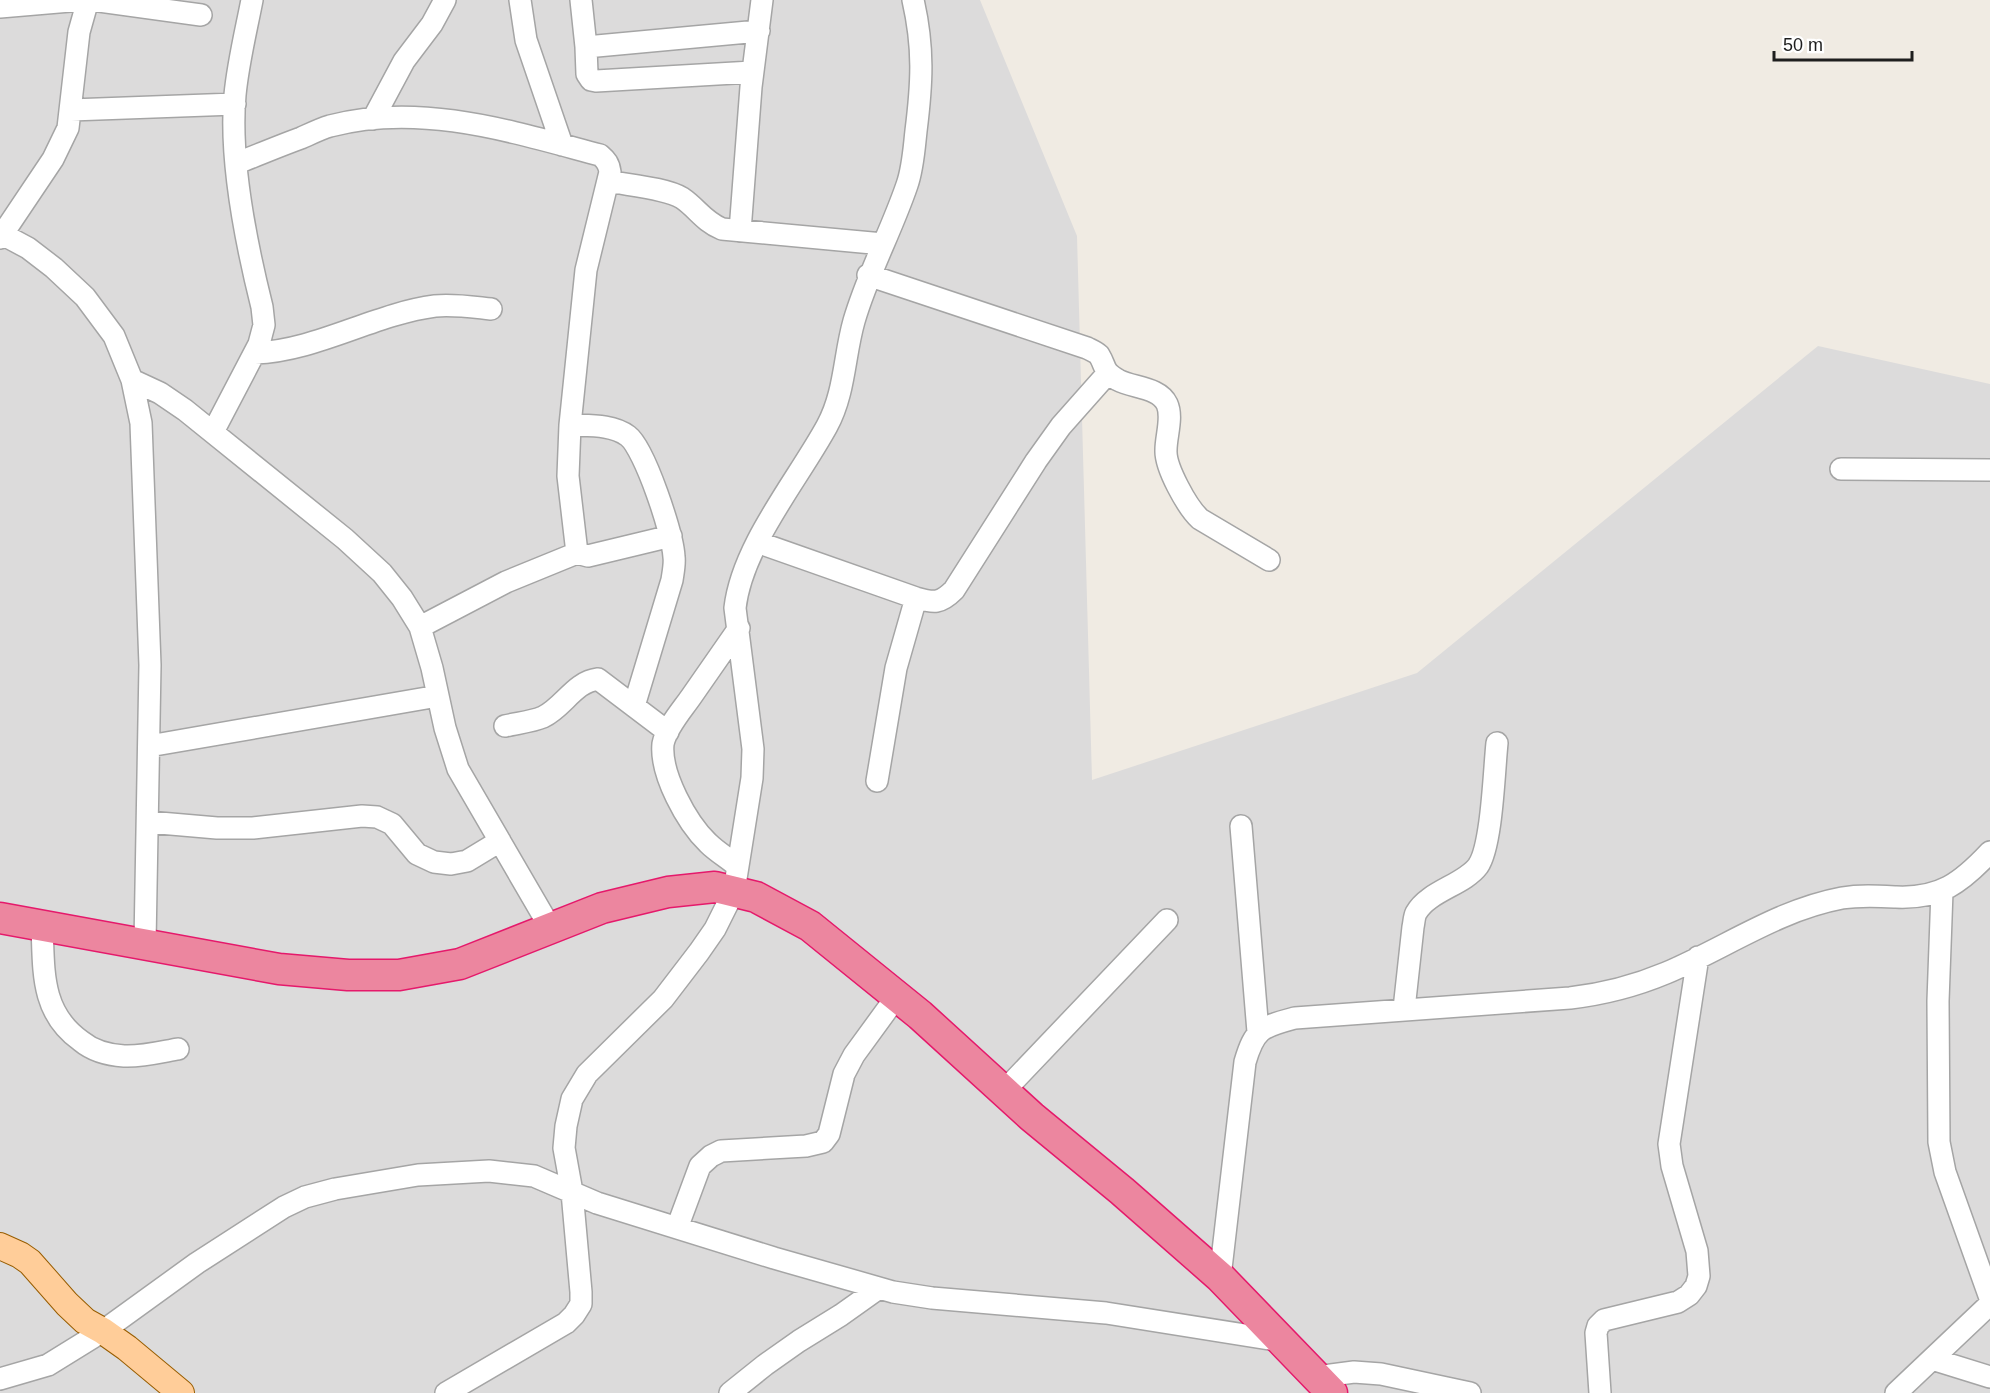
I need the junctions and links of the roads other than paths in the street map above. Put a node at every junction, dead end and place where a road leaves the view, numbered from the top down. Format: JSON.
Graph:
{"nodes":[{"id":1,"x":82,"y":0,"type":"edge"},
{"id":2,"x":90,"y":0,"type":"edge"},
{"id":3,"x":252,"y":0,"type":"edge"},
{"id":4,"x":445,"y":0,"type":"edge"},
{"id":5,"x":520,"y":0,"type":"edge"},
{"id":6,"x":581,"y":0,"type":"edge"},
{"id":7,"x":762,"y":0,"type":"edge"},
{"id":8,"x":913,"y":0,"type":"edge"},
{"id":9,"x":0,"y":7,"type":"edge"},
{"id":10,"x":201,"y":15,"type":"dead end"},
{"id":11,"x":759,"y":31,"type":"junction"},
{"id":12,"x":586,"y":46,"type":"junction"},
{"id":13,"x":752,"y":72,"type":"junction"},
{"id":14,"x":235,"y":104,"type":"junction"},
{"id":15,"x":71,"y":111,"type":"junction"},
{"id":16,"x":373,"y":119,"type":"junction"},
{"id":17,"x":562,"y":145,"type":"junction"},
{"id":18,"x":237,"y":163,"type":"junction"},
{"id":19,"x":608,"y":181,"type":"junction"},
{"id":20,"x":740,"y":231,"type":"junction"},
{"id":21,"x":1,"y":235,"type":"edge"},
{"id":22,"x":884,"y":244,"type":"junction"},
{"id":23,"x":868,"y":275,"type":"junction"},
{"id":24,"x":490,"y":309,"type":"dead end"},
{"id":25,"x":255,"y":353,"type":"junction"},
{"id":26,"x":1108,"y":373,"type":"junction"},
{"id":27,"x":132,"y":380,"type":"junction"},
{"id":28,"x":570,"y":425,"type":"junction"},
{"id":29,"x":213,"y":432,"type":"junction"},
{"id":30,"x":1841,"y":469,"type":"dead end"},
{"id":31,"x":1990,"y":470,"type":"edge"},
{"id":32,"x":670,"y":536,"type":"junction"},
{"id":33,"x":757,"y":542,"type":"junction"},
{"id":34,"x":577,"y":553,"type":"junction"},
{"id":35,"x":1269,"y":560,"type":"dead end"},
{"id":36,"x":916,"y":598,"type":"junction"},
{"id":37,"x":420,"y":627,"type":"junction"},
{"id":38,"x":739,"y":628,"type":"junction"},
{"id":39,"x":438,"y":696,"type":"junction"},
{"id":40,"x":634,"y":706,"type":"junction"},
{"id":41,"x":505,"y":726,"type":"dead end"},
{"id":42,"x":668,"y":732,"type":"junction"},
{"id":43,"x":1497,"y":743,"type":"dead end"},
{"id":44,"x":149,"y":746,"type":"junction"},
{"id":45,"x":877,"y":781,"type":"dead end"},
{"id":46,"x":148,"y":822,"type":"junction"},
{"id":47,"x":1241,"y":826,"type":"dead end"},
{"id":48,"x":500,"y":841,"type":"junction"},
{"id":49,"x":1990,"y":852,"type":"edge"},
{"id":50,"x":735,"y":879,"type":"junction"},
{"id":51,"x":1942,"y":891,"type":"junction"},
{"id":52,"x":0,"y":918,"type":"edge"},
{"id":53,"x":1167,"y":920,"type":"dead end"},
{"id":54,"x":42,"y":925,"type":"junction"},
{"id":55,"x":551,"y":929,"type":"junction"},
{"id":56,"x":145,"y":943,"type":"junction"},
{"id":57,"x":1698,"y":957,"type":"junction"},
{"id":58,"x":897,"y":996,"type":"junction"},
{"id":59,"x":1404,"y":1010,"type":"junction"},
{"id":60,"x":1258,"y":1032,"type":"junction"},
{"id":61,"x":178,"y":1049,"type":"dead end"},
{"id":62,"x":1004,"y":1091,"type":"junction"},
{"id":63,"x":572,"y":1192,"type":"junction"},
{"id":64,"x":677,"y":1228,"type":"junction"},
{"id":65,"x":0,"y":1246,"type":"edge"},
{"id":66,"x":1220,"y":1278,"type":"junction"},
{"id":67,"x":879,"y":1288,"type":"junction"},
{"id":68,"x":1990,"y":1298,"type":"edge"},
{"id":69,"x":1990,"y":1304,"type":"edge"},
{"id":70,"x":103,"y":1331,"type":"junction"},
{"id":71,"x":1282,"y":1341,"type":"junction"},
{"id":72,"x":1932,"y":1359,"type":"junction"},
{"id":73,"x":1990,"y":1377,"type":"edge"},
{"id":74,"x":0,"y":1379,"type":"edge"},
{"id":75,"x":1324,"y":1385,"type":"edge"},
{"id":76,"x":181,"y":1393,"type":"edge"},
{"id":77,"x":446,"y":1393,"type":"edge"},
{"id":78,"x":730,"y":1393,"type":"edge"},
{"id":79,"x":1470,"y":1393,"type":"edge"},
{"id":80,"x":1600,"y":1393,"type":"edge"},
{"id":81,"x":1896,"y":1393,"type":"edge"}],
"edges":[{"from":1,"to":9,"type":"street"},
{"from":2,"to":10,"type":"street"},
{"from":2,"to":15,"type":"street"},
{"from":3,"to":14,"type":"street"},
{"from":4,"to":16,"type":"street"},
{"from":5,"to":17,"type":"street"},
{"from":6,"to":12,"type":"street"},
{"from":7,"to":11,"type":"street"},
{"from":8,"to":22,"type":"street"},
{"from":11,"to":12,"type":"street"},
{"from":11,"to":13,"type":"street"},
{"from":12,"to":13,"type":"street"},
{"from":13,"to":20,"type":"street"},
{"from":14,"to":15,"type":"street"},
{"from":14,"to":18,"type":"street"},
{"from":15,"to":21,"type":"street"},
{"from":16,"to":17,"type":"street"},
{"from":16,"to":18,"type":"street"},
{"from":17,"to":19,"type":"street"},
{"from":18,"to":25,"type":"street"},
{"from":19,"to":20,"type":"street"},
{"from":19,"to":28,"type":"street"},
{"from":20,"to":22,"type":"street"},
{"from":21,"to":27,"type":"street"},
{"from":22,"to":23,"type":"street"},
{"from":23,"to":26,"type":"street"},
{"from":23,"to":33,"type":"street"},
{"from":24,"to":25,"type":"street"},
{"from":25,"to":29,"type":"street"},
{"from":26,"to":35,"type":"street"},
{"from":26,"to":36,"type":"street"},
{"from":27,"to":29,"type":"street"},
{"from":27,"to":44,"type":"street"},
{"from":28,"to":32,"type":"street"},
{"from":28,"to":34,"type":"street"},
{"from":29,"to":37,"type":"street"},
{"from":30,"to":31,"type":"street"},
{"from":32,"to":34,"type":"street"},
{"from":32,"to":40,"type":"street"},
{"from":33,"to":36,"type":"street"},
{"from":33,"to":38,"type":"street"},
{"from":34,"to":37,"type":"street"},
{"from":36,"to":45,"type":"street"},
{"from":37,"to":39,"type":"street"},
{"from":38,"to":42,"type":"street"},
{"from":38,"to":50,"type":"street"},
{"from":39,"to":44,"type":"street"},
{"from":39,"to":48,"type":"street"},
{"from":40,"to":41,"type":"street"},
{"from":40,"to":42,"type":"street"},
{"from":42,"to":50,"type":"street"},
{"from":43,"to":59,"type":"street"},
{"from":44,"to":46,"type":"street"},
{"from":46,"to":48,"type":"street"},
{"from":46,"to":56,"type":"street"},
{"from":47,"to":60,"type":"street"},
{"from":48,"to":55,"type":"street"},
{"from":49,"to":51,"type":"street"},
{"from":50,"to":55,"type":"highway"},
{"from":50,"to":58,"type":"highway"},
{"from":50,"to":63,"type":"street"},
{"from":51,"to":57,"type":"street"},
{"from":51,"to":68,"type":"street"},
{"from":52,"to":54,"type":"highway"},
{"from":53,"to":62,"type":"street"},
{"from":54,"to":56,"type":"highway"},
{"from":54,"to":61,"type":"street"},
{"from":55,"to":56,"type":"highway"},
{"from":57,"to":59,"type":"street"},
{"from":57,"to":80,"type":"street"},
{"from":58,"to":62,"type":"highway"},
{"from":58,"to":64,"type":"street"},
{"from":59,"to":60,"type":"street"},
{"from":60,"to":66,"type":"street"},
{"from":62,"to":66,"type":"highway"},
{"from":63,"to":64,"type":"street"},
{"from":63,"to":70,"type":"street"},
{"from":63,"to":77,"type":"street"},
{"from":64,"to":67,"type":"street"},
{"from":65,"to":70,"type":"main road"},
{"from":66,"to":71,"type":"highway"},
{"from":67,"to":71,"type":"street"},
{"from":67,"to":78,"type":"street"},
{"from":69,"to":72,"type":"street"},
{"from":70,"to":74,"type":"street"},
{"from":70,"to":76,"type":"main road"},
{"from":71,"to":75,"type":"highway"},
{"from":72,"to":73,"type":"street"},
{"from":72,"to":81,"type":"street"},
{"from":75,"to":79,"type":"street"}]}
